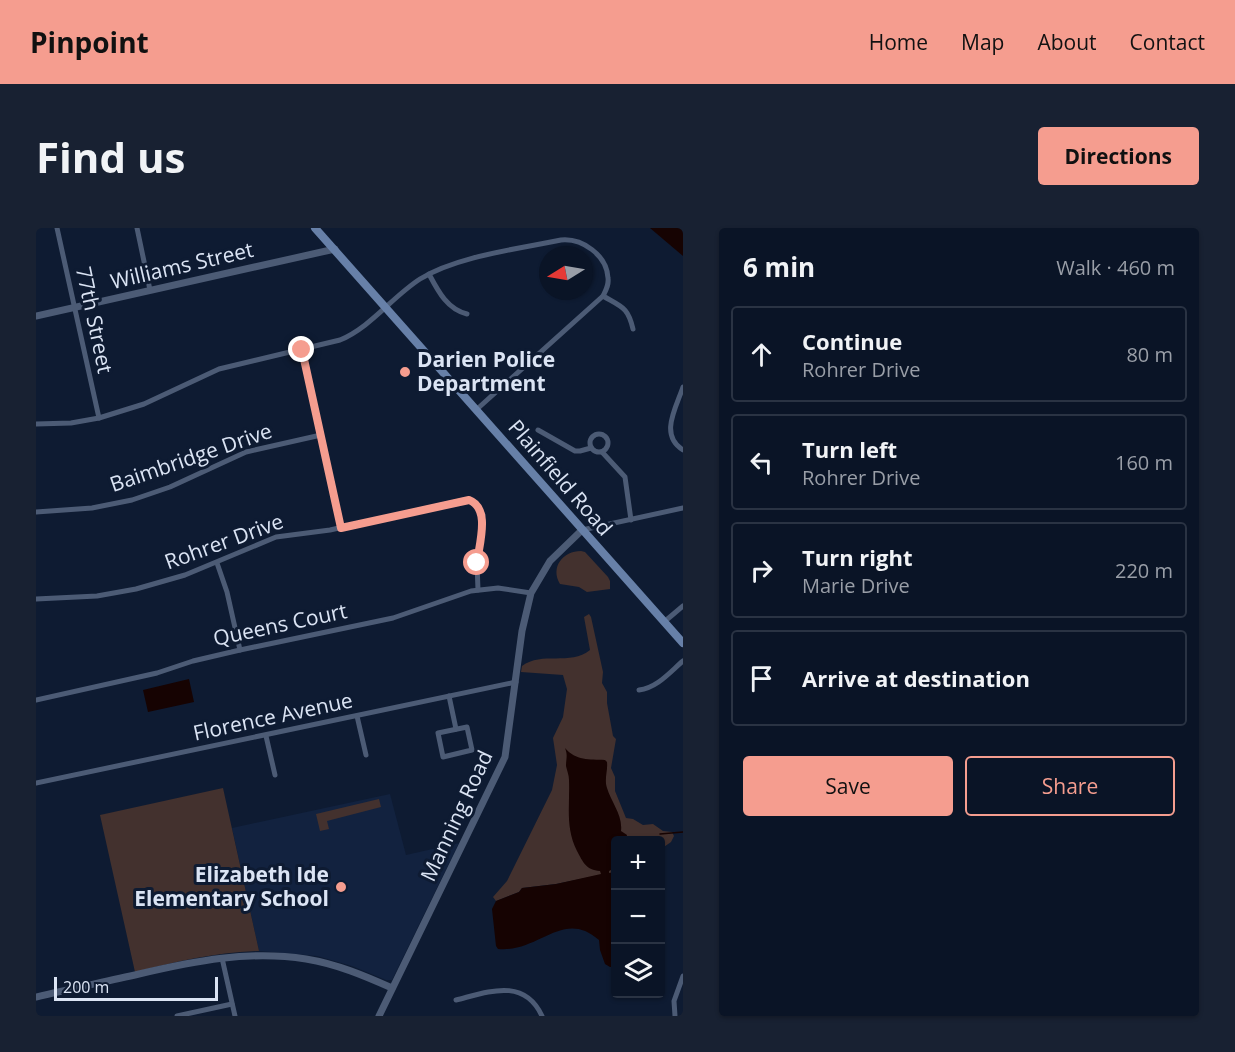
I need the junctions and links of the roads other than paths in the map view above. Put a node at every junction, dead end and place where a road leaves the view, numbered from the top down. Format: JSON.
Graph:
{"nodes":[{"id":1,"x":57,"y":228,"type":"edge"},
{"id":2,"x":137,"y":228,"type":"edge"},
{"id":3,"x":315,"y":228,"type":"edge"},
{"id":4,"x":335,"y":249,"type":"junction"},
{"id":5,"x":429,"y":274,"type":"junction"},
{"id":6,"x":150,"y":290,"type":"junction"},
{"id":7,"x":603,"y":296,"type":"junction"},
{"id":8,"x":75,"y":307,"type":"junction"},
{"id":9,"x":385,"y":307,"type":"junction"},
{"id":10,"x":466,"y":314,"type":"dead end"},
{"id":11,"x":36,"y":316,"type":"edge"},
{"id":12,"x":633,"y":329,"type":"dead end"},
{"id":13,"x":302,"y":350,"type":"junction"},
{"id":14,"x":683,"y":387,"type":"edge"},
{"id":15,"x":476,"y":410,"type":"junction"},
{"id":16,"x":99,"y":418,"type":"junction"},
{"id":17,"x":36,"y":424,"type":"edge"},
{"id":18,"x":538,"y":430,"type":"dead end"},
{"id":19,"x":321,"y":435,"type":"junction"},
{"id":20,"x":591,"y":448,"type":"junction"},
{"id":21,"x":683,"y":450,"type":"edge"},
{"id":22,"x":602,"y":452,"type":"junction"},
{"id":23,"x":683,"y":508,"type":"edge"},
{"id":24,"x":36,"y":512,"type":"edge"},
{"id":25,"x":631,"y":520,"type":"junction"},
{"id":26,"x":341,"y":528,"type":"junction"},
{"id":27,"x":582,"y":530,"type":"junction"},
{"id":28,"x":217,"y":563,"type":"junction"},
{"id":29,"x":478,"y":590,"type":"junction"},
{"id":30,"x":531,"y":593,"type":"junction"},
{"id":31,"x":36,"y":599,"type":"edge"},
{"id":32,"x":683,"y":606,"type":"edge"},
{"id":33,"x":664,"y":622,"type":"junction"},
{"id":34,"x":683,"y":643,"type":"edge"},
{"id":35,"x":240,"y":650,"type":"junction"},
{"id":36,"x":683,"y":661,"type":"edge"},
{"id":37,"x":516,"y":682,"type":"junction"},
{"id":38,"x":639,"y":690,"type":"dead end"},
{"id":39,"x":449,"y":696,"type":"junction"},
{"id":40,"x":36,"y":700,"type":"edge"},
{"id":41,"x":357,"y":716,"type":"junction"},
{"id":42,"x":456,"y":729,"type":"junction"},
{"id":43,"x":266,"y":736,"type":"junction"},
{"id":44,"x":366,"y":755,"type":"dead end"},
{"id":45,"x":275,"y":775,"type":"dead end"},
{"id":46,"x":36,"y":783,"type":"edge"},
{"id":47,"x":222,"y":958,"type":"junction"},
{"id":48,"x":683,"y":976,"type":"edge"},
{"id":49,"x":392,"y":988,"type":"junction"},
{"id":50,"x":36,"y":997,"type":"edge"},
{"id":51,"x":456,"y":1000,"type":"dead end"},
{"id":52,"x":232,"y":1004,"type":"junction"},
{"id":53,"x":177,"y":1016,"type":"edge"},
{"id":54,"x":235,"y":1016,"type":"edge"},
{"id":55,"x":379,"y":1016,"type":"edge"},
{"id":56,"x":542,"y":1016,"type":"edge"},
{"id":57,"x":675,"y":1016,"type":"edge"}],
"edges":[{"from":1,"to":8,"type":"street","name":"77th Street"},
{"from":2,"to":6,"type":"street"},
{"from":3,"to":4,"type":"main road","name":"Plainfield Road"},
{"from":4,"to":6,"type":"street","name":"Williams Street"},
{"from":4,"to":9,"type":"main road","name":"Plainfield Road"},
{"from":5,"to":7,"type":"street"},
{"from":5,"to":9,"type":"street"},
{"from":5,"to":10,"type":"street"},
{"from":6,"to":8,"type":"street","name":"Williams Street"},
{"from":7,"to":12,"type":"street"},
{"from":7,"to":15,"type":"street"},
{"from":8,"to":11,"type":"street","name":"Williams Street"},
{"from":8,"to":16,"type":"street","name":"77th Street"},
{"from":9,"to":13,"type":"street"},
{"from":9,"to":15,"type":"main road","name":"Plainfield Road"},
{"from":13,"to":16,"type":"street"},
{"from":13,"to":19,"type":"street"},
{"from":14,"to":21,"type":"street"},
{"from":15,"to":27,"type":"main road","name":"Plainfield Road"},
{"from":16,"to":17,"type":"street"},
{"from":18,"to":20,"type":"street"},
{"from":19,"to":24,"type":"street","name":"Baimbridge Drive"},
{"from":19,"to":26,"type":"street"},
{"from":20,"to":22,"type":"street"},
{"from":20,"to":22,"type":"street"},
{"from":22,"to":25,"type":"street"},
{"from":23,"to":25,"type":"street"},
{"from":25,"to":27,"type":"street"},
{"from":26,"to":28,"type":"street","name":"Rohrer Drive"},
{"from":26,"to":29,"type":"street","name":"Rohrer Drive"},
{"from":27,"to":30,"type":"street","name":"Manning Road"},
{"from":27,"to":33,"type":"main road","name":"Plainfield Road"},
{"from":28,"to":31,"type":"street","name":"Rohrer Drive"},
{"from":28,"to":35,"type":"street"},
{"from":29,"to":30,"type":"street","name":"Queens Court"},
{"from":29,"to":35,"type":"street","name":"Queens Court"},
{"from":30,"to":37,"type":"street","name":"Manning Road"},
{"from":32,"to":33,"type":"street"},
{"from":33,"to":34,"type":"main road","name":"Plainfield Road"},
{"from":35,"to":40,"type":"street","name":"Queens Court"},
{"from":36,"to":38,"type":"street"},
{"from":37,"to":39,"type":"street","name":"Florence Avenue"},
{"from":37,"to":49,"type":"street","name":"Manning Road"},
{"from":39,"to":41,"type":"street","name":"Florence Avenue"},
{"from":39,"to":42,"type":"street"},
{"from":41,"to":43,"type":"street","name":"Florence Avenue"},
{"from":41,"to":44,"type":"street"},
{"from":42,"to":42,"type":"street"},
{"from":43,"to":45,"type":"street"},
{"from":43,"to":46,"type":"street","name":"Florence Avenue"},
{"from":47,"to":49,"type":"street"},
{"from":47,"to":50,"type":"street"},
{"from":47,"to":52,"type":"street"},
{"from":48,"to":57,"type":"street"},
{"from":49,"to":55,"type":"street","name":"Manning Road"},
{"from":51,"to":56,"type":"street"},
{"from":52,"to":53,"type":"street"},
{"from":52,"to":54,"type":"street"}]}
